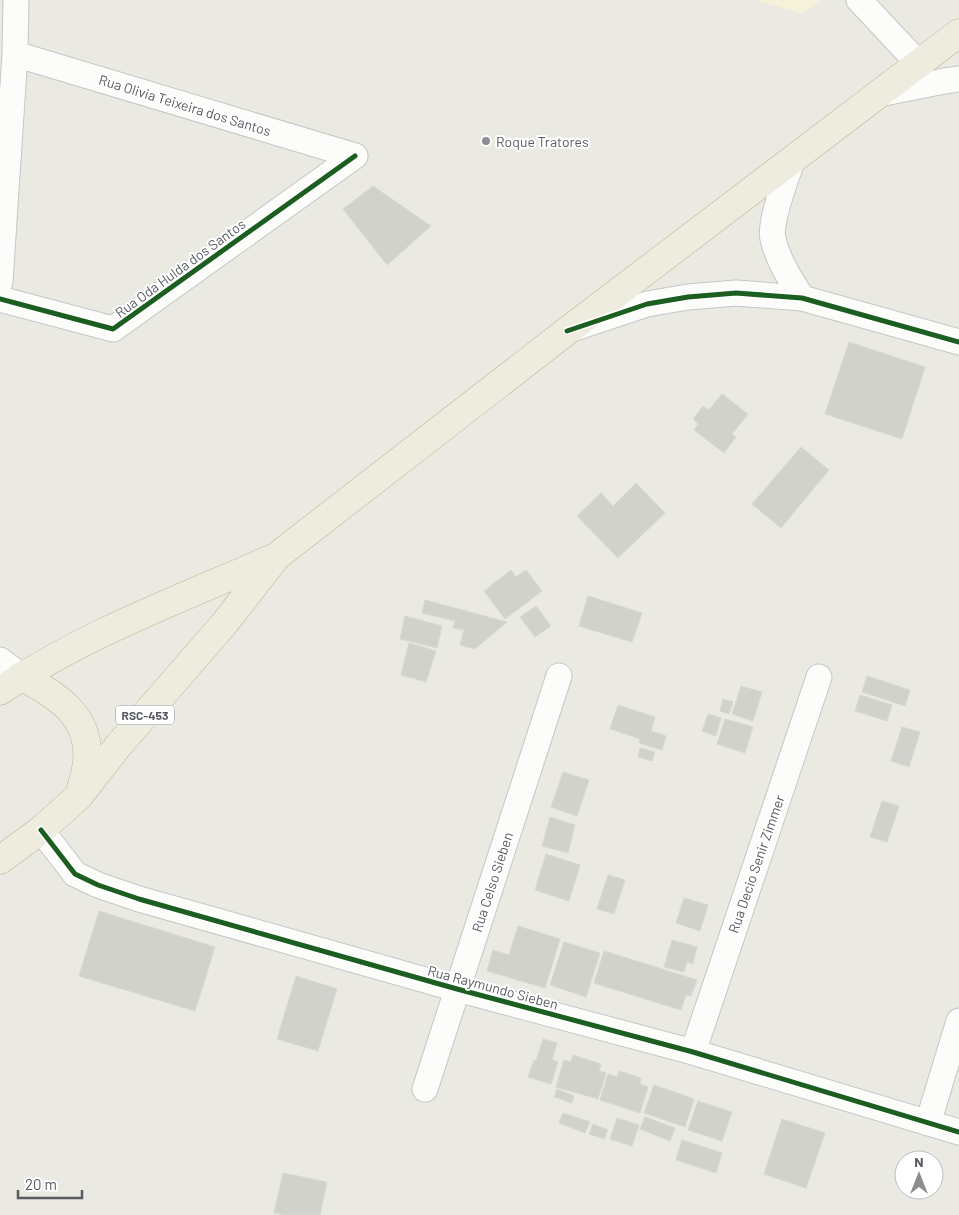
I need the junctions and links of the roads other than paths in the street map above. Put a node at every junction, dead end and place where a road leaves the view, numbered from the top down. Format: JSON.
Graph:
{"nodes":[{"id":1,"x":16,"y":0,"type":"edge"},
{"id":2,"x":859,"y":0,"type":"edge"},
{"id":3,"x":959,"y":33,"type":"edge"},
{"id":4,"x":15,"y":54,"type":"junction"},
{"id":5,"x":919,"y":64,"type":"junction"},
{"id":6,"x":959,"y":79,"type":"edge"},
{"id":7,"x":879,"y":94,"type":"junction"},
{"id":8,"x":355,"y":156,"type":"joint"},
{"id":9,"x":792,"y":161,"type":"junction"},
{"id":10,"x":2,"y":233,"type":"edge"},
{"id":11,"x":0,"y":282,"type":"edge"},
{"id":12,"x":802,"y":298,"type":"junction"},
{"id":13,"x":0,"y":299,"type":"edge"},
{"id":14,"x":567,"y":331,"type":"junction"},
{"id":15,"x":959,"y":342,"type":"edge"},
{"id":16,"x":277,"y":556,"type":"junction"},
{"id":17,"x":0,"y":660,"type":"edge"},
{"id":18,"x":559,"y":676,"type":"dead end"},
{"id":19,"x":819,"y":677,"type":"dead end"},
{"id":20,"x":11,"y":684,"type":"edge"},
{"id":21,"x":79,"y":796,"type":"junction"},
{"id":22,"x":41,"y":830,"type":"junction"},
{"id":23,"x":0,"y":860,"type":"edge"},
{"id":24,"x":457,"y":989,"type":"junction"},
{"id":25,"x":959,"y":1021,"type":"edge"},
{"id":26,"x":693,"y":1052,"type":"junction"},
{"id":27,"x":425,"y":1089,"type":"dead end"},
{"id":28,"x":928,"y":1123,"type":"junction"},
{"id":29,"x":959,"y":1132,"type":"edge"}],
"edges":[{"from":1,"to":4,"type":"street"},
{"from":2,"to":5,"type":"street"},
{"from":3,"to":5,"type":"highway","number":"RSC-453"},
{"from":4,"to":8,"type":"street","name":"Rua Olivia Teixeira dos Santos"},
{"from":4,"to":10,"type":"street"},
{"from":5,"to":7,"type":"highway","number":"RSC-453"},
{"from":6,"to":7,"type":"street"},
{"from":7,"to":9,"type":"highway","number":"RSC-453"},
{"from":8,"to":13,"type":"street","name":"Rua Oda Hulda dos Santos"},
{"from":9,"to":12,"type":"street"},
{"from":9,"to":14,"type":"highway","number":"RSC-453"},
{"from":10,"to":11,"type":"street"},
{"from":12,"to":14,"type":"street"},
{"from":12,"to":15,"type":"street"},
{"from":14,"to":16,"type":"highway","number":"RSC-453"},
{"from":16,"to":20,"type":"highway","number":"RSC-453"},
{"from":16,"to":21,"type":"highway","number":"RSC-453"},
{"from":17,"to":20,"type":"street"},
{"from":18,"to":24,"type":"street","name":"Rua Celso Sieben"},
{"from":19,"to":26,"type":"street","name":"Rua Decio Senir Zimmer"},
{"from":20,"to":21,"type":"highway"},
{"from":21,"to":22,"type":"highway","number":"RSC-453"},
{"from":22,"to":23,"type":"highway","number":"RSC-453"},
{"from":22,"to":24,"type":"street","name":"Rua Raymundo Sieben"},
{"from":24,"to":26,"type":"street","name":"Rua Raymundo Sieben"},
{"from":24,"to":27,"type":"street","name":"Rua Celso Sieben"},
{"from":25,"to":28,"type":"street"},
{"from":26,"to":28,"type":"street","name":"Rua Raymundo Sieben"},
{"from":28,"to":29,"type":"street","name":"Rua Raymundo Sieben"}]}
